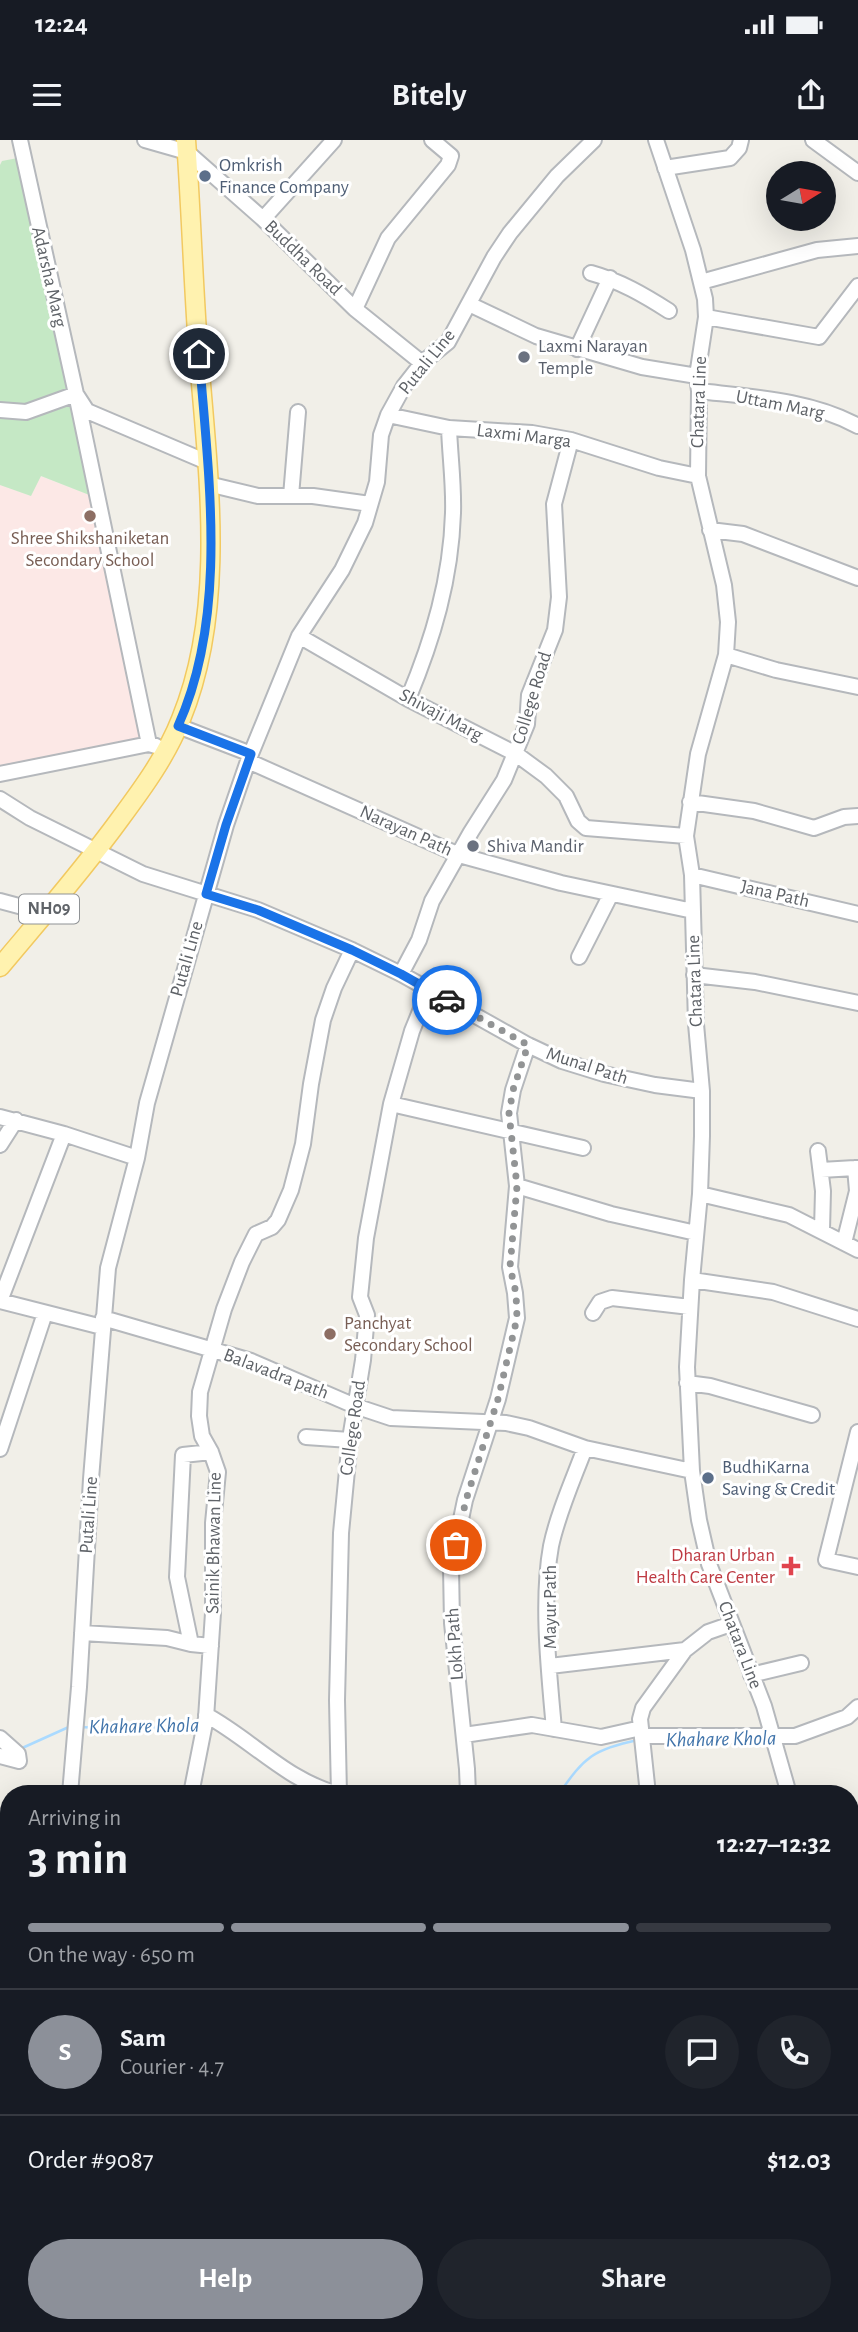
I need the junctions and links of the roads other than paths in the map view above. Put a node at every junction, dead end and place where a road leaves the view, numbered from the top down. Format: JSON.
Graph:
{"nodes":[{"id":1,"x":20,"y":140,"type":"edge"},
{"id":2,"x":145,"y":140,"type":"edge"},
{"id":3,"x":334,"y":140,"type":"edge"},
{"id":4,"x":432,"y":140,"type":"edge"},
{"id":5,"x":594,"y":140,"type":"edge"},
{"id":6,"x":656,"y":140,"type":"edge"},
{"id":7,"x":741,"y":140,"type":"edge"},
{"id":8,"x":813,"y":140,"type":"edge"},
{"id":9,"x":187,"y":146,"type":"edge"},
{"id":10,"x":665,"y":168,"type":"junction"},
{"id":11,"x":855,"y":168,"type":"edge"},
{"id":12,"x":263,"y":219,"type":"junction"},
{"id":13,"x":858,"y":246,"type":"edge"},
{"id":14,"x":591,"y":273,"type":"dead end"},
{"id":15,"x":610,"y":278,"type":"junction"},
{"id":16,"x":701,"y":282,"type":"junction"},
{"id":17,"x":858,"y":286,"type":"edge"},
{"id":18,"x":469,"y":304,"type":"junction"},
{"id":19,"x":355,"y":309,"type":"junction"},
{"id":20,"x":668,"y":311,"type":"dead end"},
{"id":21,"x":706,"y":317,"type":"junction"},
{"id":22,"x":577,"y":349,"type":"junction"},
{"id":23,"x":422,"y":363,"type":"junction"},
{"id":24,"x":697,"y":376,"type":"junction"},
{"id":25,"x":699,"y":391,"type":"junction"},
{"id":26,"x":76,"y":394,"type":"junction"},
{"id":27,"x":0,"y":411,"type":"edge"},
{"id":28,"x":298,"y":412,"type":"dead end"},
{"id":29,"x":388,"y":415,"type":"junction"},
{"id":30,"x":858,"y":426,"type":"edge"},
{"id":31,"x":449,"y":428,"type":"junction"},
{"id":32,"x":571,"y":440,"type":"junction"},
{"id":33,"x":207,"y":462,"type":"junction"},
{"id":34,"x":698,"y":477,"type":"junction"},
{"id":35,"x":208,"y":484,"type":"junction"},
{"id":36,"x":292,"y":496,"type":"junction"},
{"id":37,"x":370,"y":504,"type":"junction"},
{"id":38,"x":710,"y":530,"type":"junction"},
{"id":39,"x":858,"y":578,"type":"edge"},
{"id":40,"x":299,"y":636,"type":"junction"},
{"id":41,"x":726,"y":654,"type":"junction"},
{"id":42,"x":858,"y":687,"type":"edge"},
{"id":43,"x":408,"y":699,"type":"junction"},
{"id":44,"x":178,"y":726,"type":"junction"},
{"id":45,"x":149,"y":744,"type":"junction"},
{"id":46,"x":167,"y":750,"type":"junction"},
{"id":47,"x":516,"y":754,"type":"junction"},
{"id":48,"x":249,"y":757,"type":"junction"},
{"id":49,"x":0,"y":774,"type":"edge"},
{"id":50,"x":0,"y":799,"type":"edge"},
{"id":51,"x":690,"y":802,"type":"junction"},
{"id":52,"x":858,"y":816,"type":"edge"},
{"id":53,"x":686,"y":836,"type":"junction"},
{"id":54,"x":96,"y":851,"type":"junction"},
{"id":55,"x":459,"y":855,"type":"junction"},
{"id":56,"x":692,"y":875,"type":"junction"},
{"id":57,"x":206,"y":894,"type":"junction"},
{"id":58,"x":611,"y":894,"type":"junction"},
{"id":59,"x":0,"y":901,"type":"edge"},
{"id":60,"x":693,"y":911,"type":"junction"},
{"id":61,"x":45,"y":913,"type":"junction"},
{"id":62,"x":858,"y":914,"type":"edge"},
{"id":63,"x":352,"y":950,"type":"junction"},
{"id":64,"x":579,"y":957,"type":"dead end"},
{"id":65,"x":0,"y":967,"type":"edge"},
{"id":66,"x":401,"y":974,"type":"junction"},
{"id":67,"x":694,"y":975,"type":"junction"},
{"id":68,"x":429,"y":989,"type":"junction"},
{"id":69,"x":858,"y":1003,"type":"edge"},
{"id":70,"x":528,"y":1045,"type":"junction"},
{"id":71,"x":702,"y":1091,"type":"junction"},
{"id":72,"x":391,"y":1104,"type":"junction"},
{"id":73,"x":0,"y":1117,"type":"edge"},
{"id":74,"x":16,"y":1120,"type":"junction"},
{"id":75,"x":511,"y":1132,"type":"junction"},
{"id":76,"x":64,"y":1134,"type":"junction"},
{"id":77,"x":0,"y":1144,"type":"edge"},
{"id":78,"x":583,"y":1148,"type":"dead end"},
{"id":79,"x":818,"y":1151,"type":"dead end"},
{"id":80,"x":137,"y":1158,"type":"junction"},
{"id":81,"x":856,"y":1168,"type":"edge"},
{"id":82,"x":821,"y":1170,"type":"junction"},
{"id":83,"x":517,"y":1186,"type":"junction"},
{"id":84,"x":700,"y":1194,"type":"junction"},
{"id":85,"x":821,"y":1230,"type":"junction"},
{"id":86,"x":696,"y":1233,"type":"junction"},
{"id":87,"x":844,"y":1242,"type":"junction"},
{"id":88,"x":858,"y":1250,"type":"edge"},
{"id":89,"x":692,"y":1280,"type":"junction"},
{"id":90,"x":0,"y":1301,"type":"edge"},
{"id":91,"x":690,"y":1307,"type":"junction"},
{"id":92,"x":45,"y":1313,"type":"junction"},
{"id":93,"x":593,"y":1313,"type":"dead end"},
{"id":94,"x":858,"y":1319,"type":"edge"},
{"id":95,"x":102,"y":1322,"type":"junction"},
{"id":96,"x":212,"y":1349,"type":"junction"},
{"id":97,"x":687,"y":1383,"type":"junction"},
{"id":98,"x":355,"y":1406,"type":"junction"},
{"id":99,"x":812,"y":1415,"type":"dead end"},
{"id":100,"x":492,"y":1421,"type":"junction"},
{"id":101,"x":858,"y":1432,"type":"edge"},
{"id":102,"x":306,"y":1437,"type":"dead end"},
{"id":103,"x":350,"y":1440,"type":"junction"},
{"id":104,"x":585,"y":1448,"type":"junction"},
{"id":105,"x":0,"y":1450,"type":"edge"},
{"id":106,"x":211,"y":1451,"type":"junction"},
{"id":107,"x":692,"y":1471,"type":"junction"},
{"id":108,"x":858,"y":1567,"type":"edge"},
{"id":109,"x":731,"y":1624,"type":"junction"},
{"id":110,"x":82,"y":1633,"type":"junction"},
{"id":111,"x":191,"y":1644,"type":"junction"},
{"id":112,"x":211,"y":1646,"type":"junction"},
{"id":113,"x":685,"y":1650,"type":"junction"},
{"id":114,"x":800,"y":1663,"type":"dead end"},
{"id":115,"x":550,"y":1666,"type":"junction"},
{"id":116,"x":751,"y":1675,"type":"junction"},
{"id":117,"x":858,"y":1707,"type":"edge"},
{"id":118,"x":206,"y":1721,"type":"junction"},
{"id":119,"x":554,"y":1729,"type":"junction"},
{"id":120,"x":464,"y":1735,"type":"junction"},
{"id":121,"x":642,"y":1736,"type":"junction"},
{"id":122,"x":775,"y":1740,"type":"junction"},
{"id":123,"x":71,"y":1785,"type":"edge"},
{"id":124,"x":193,"y":1785,"type":"edge"},
{"id":125,"x":314,"y":1785,"type":"edge"},
{"id":126,"x":339,"y":1785,"type":"edge"},
{"id":127,"x":467,"y":1785,"type":"edge"},
{"id":128,"x":647,"y":1785,"type":"edge"},
{"id":129,"x":787,"y":1785,"type":"edge"}],
"edges":[{"from":1,"to":26,"type":"street","name":"Adarsha Marg"},
{"from":2,"to":9,"type":"street","name":"Buddha Road"},
{"from":3,"to":12,"type":"street"},
{"from":4,"to":19,"type":"street"},
{"from":5,"to":18,"type":"street","name":"Putali Line"},
{"from":6,"to":10,"type":"street","name":"Chatara Line"},
{"from":7,"to":10,"type":"street"},
{"from":8,"to":11,"type":"street"},
{"from":9,"to":12,"type":"street","name":"Buddha Road"},
{"from":9,"to":33,"type":"main road","number":"NH09"},
{"from":10,"to":16,"type":"street","name":"Chatara Line"},
{"from":12,"to":19,"type":"street","name":"Buddha Road"},
{"from":13,"to":16,"type":"street"},
{"from":14,"to":15,"type":"street"},
{"from":15,"to":20,"type":"street"},
{"from":15,"to":22,"type":"street"},
{"from":16,"to":21,"type":"street","name":"Chatara Line"},
{"from":17,"to":21,"type":"street"},
{"from":18,"to":22,"type":"street"},
{"from":18,"to":23,"type":"street","name":"Putali Line"},
{"from":19,"to":23,"type":"street","name":"Buddha Road"},
{"from":21,"to":24,"type":"street","name":"Chatara Line"},
{"from":22,"to":24,"type":"street"},
{"from":23,"to":29,"type":"street","name":"Putali Line"},
{"from":24,"to":25,"type":"street","name":"Chatara Line"},
{"from":25,"to":30,"type":"street","name":"Uttam Marg"},
{"from":25,"to":34,"type":"street","name":"Chatara Line"},
{"from":26,"to":27,"type":"street"},
{"from":26,"to":33,"type":"street","name":"Adarsha Marg"},
{"from":26,"to":45,"type":"street"},
{"from":28,"to":36,"type":"street"},
{"from":29,"to":31,"type":"street","name":"Laxmi Marga"},
{"from":29,"to":37,"type":"street","name":"Putali Line"},
{"from":31,"to":32,"type":"street","name":"Laxmi Marga"},
{"from":31,"to":43,"type":"street"},
{"from":32,"to":34,"type":"street","name":"Laxmi Marga"},
{"from":32,"to":47,"type":"street","name":"College Road"},
{"from":33,"to":35,"type":"main road","number":"NH09"},
{"from":34,"to":38,"type":"street","name":"Chatara Line"},
{"from":35,"to":36,"type":"street"},
{"from":35,"to":44,"type":"main road","number":"NH09"},
{"from":36,"to":37,"type":"street"},
{"from":37,"to":40,"type":"street","name":"Putali Line"},
{"from":38,"to":39,"type":"street"},
{"from":38,"to":41,"type":"street","name":"Chatara Line"},
{"from":40,"to":43,"type":"street","name":"Shivaji Marg"},
{"from":40,"to":48,"type":"street","name":"Putali Line"},
{"from":41,"to":42,"type":"street"},
{"from":41,"to":51,"type":"street","name":"Chatara Line"},
{"from":43,"to":47,"type":"street","name":"Shivaji Marg"},
{"from":44,"to":46,"type":"main road","number":"NH09"},
{"from":44,"to":48,"type":"street","name":"Narayan Path"},
{"from":45,"to":46,"type":"street"},
{"from":45,"to":49,"type":"street"},
{"from":46,"to":54,"type":"main road","number":"NH09"},
{"from":47,"to":53,"type":"street","name":"Shivaji Marg"},
{"from":47,"to":55,"type":"street","name":"College Road"},
{"from":48,"to":55,"type":"street","name":"Narayan Path"},
{"from":48,"to":57,"type":"street","name":"Putali Line"},
{"from":50,"to":54,"type":"street","name":"Munal Path"},
{"from":51,"to":52,"type":"street"},
{"from":51,"to":53,"type":"street","name":"Chatara Line"},
{"from":53,"to":56,"type":"street","name":"Chatara Line"},
{"from":54,"to":57,"type":"street","name":"Munal Path"},
{"from":54,"to":61,"type":"main road","number":"NH09"},
{"from":55,"to":58,"type":"street","name":"Narayan Path"},
{"from":55,"to":66,"type":"street","name":"College Road"},
{"from":56,"to":60,"type":"street","name":"Chatara Line"},
{"from":56,"to":62,"type":"street","name":"Jana Path"},
{"from":57,"to":63,"type":"street","name":"Munal Path"},
{"from":57,"to":80,"type":"street","name":"Putali Line"},
{"from":58,"to":60,"type":"street","name":"Narayan Path"},
{"from":58,"to":64,"type":"street"},
{"from":59,"to":61,"type":"street"},
{"from":60,"to":67,"type":"street","name":"Chatara Line"},
{"from":61,"to":65,"type":"main road","number":"NH09"},
{"from":63,"to":66,"type":"street","name":"Munal Path"},
{"from":63,"to":96,"type":"street","name":"Sainik Bhawan Line"},
{"from":66,"to":68,"type":"street","name":"Munal Path"},
{"from":67,"to":69,"type":"street"},
{"from":67,"to":71,"type":"street","name":"Chatara Line"},
{"from":68,"to":70,"type":"street","name":"Munal Path"},
{"from":68,"to":72,"type":"street","name":"College Road"},
{"from":70,"to":71,"type":"street","name":"Munal Path"},
{"from":70,"to":75,"type":"street","name":"Lokh Path"},
{"from":71,"to":84,"type":"street","name":"Chatara Line"},
{"from":72,"to":75,"type":"street"},
{"from":72,"to":98,"type":"street","name":"College Road"},
{"from":73,"to":74,"type":"street"},
{"from":74,"to":76,"type":"street"},
{"from":74,"to":77,"type":"street"},
{"from":75,"to":78,"type":"street"},
{"from":75,"to":83,"type":"street","name":"Lokh Path"},
{"from":76,"to":80,"type":"street"},
{"from":76,"to":90,"type":"street"},
{"from":79,"to":82,"type":"street"},
{"from":80,"to":95,"type":"street","name":"Putali Line"},
{"from":81,"to":82,"type":"street"},
{"from":81,"to":87,"type":"street"},
{"from":82,"to":85,"type":"street"},
{"from":83,"to":86,"type":"street"},
{"from":83,"to":100,"type":"street","name":"Lokh Path"},
{"from":84,"to":85,"type":"street"},
{"from":84,"to":86,"type":"street","name":"Chatara Line"},
{"from":85,"to":87,"type":"street"},
{"from":86,"to":89,"type":"street","name":"Chatara Line"},
{"from":87,"to":88,"type":"street"},
{"from":89,"to":91,"type":"street","name":"Chatara Line"},
{"from":89,"to":94,"type":"street"},
{"from":90,"to":92,"type":"street","name":"Balavadra path"},
{"from":91,"to":93,"type":"street"},
{"from":91,"to":97,"type":"street","name":"Chatara Line"},
{"from":92,"to":95,"type":"street","name":"Balavadra path"},
{"from":92,"to":105,"type":"street"},
{"from":95,"to":96,"type":"street","name":"Balavadra path"},
{"from":95,"to":110,"type":"street","name":"Putali Line"},
{"from":96,"to":98,"type":"street","name":"Balavadra path"},
{"from":96,"to":106,"type":"street","name":"Sainik Bhawan Line"},
{"from":97,"to":99,"type":"street"},
{"from":97,"to":107,"type":"street","name":"Chatara Line"},
{"from":98,"to":100,"type":"street","name":"Balavadra path"},
{"from":98,"to":103,"type":"street","name":"College Road"},
{"from":100,"to":104,"type":"street","name":"Balavadra path"},
{"from":100,"to":120,"type":"street","name":"Lokh Path"},
{"from":101,"to":108,"type":"street"},
{"from":102,"to":103,"type":"street"},
{"from":103,"to":126,"type":"street","name":"College Road"},
{"from":104,"to":107,"type":"street","name":"Balavadra path"},
{"from":104,"to":115,"type":"street","name":"Mayur Path"},
{"from":106,"to":111,"type":"street"},
{"from":106,"to":112,"type":"street","name":"Sainik Bhawan Line"},
{"from":107,"to":109,"type":"street","name":"Chatara Line"},
{"from":109,"to":113,"type":"street"},
{"from":109,"to":116,"type":"street","name":"Chatara Line"},
{"from":110,"to":111,"type":"street"},
{"from":110,"to":123,"type":"street","name":"Putali Line"},
{"from":111,"to":112,"type":"street"},
{"from":112,"to":118,"type":"street","name":"Sainik Bhawan Line"},
{"from":113,"to":115,"type":"street"},
{"from":113,"to":121,"type":"street"},
{"from":114,"to":116,"type":"street"},
{"from":115,"to":119,"type":"street","name":"Mayur Path"},
{"from":116,"to":122,"type":"street","name":"Chatara Line"},
{"from":117,"to":122,"type":"street"},
{"from":118,"to":124,"type":"street","name":"Sainik Bhawan Line"},
{"from":118,"to":125,"type":"street"},
{"from":119,"to":120,"type":"street"},
{"from":119,"to":121,"type":"street"},
{"from":120,"to":127,"type":"street","name":"Lokh Path"},
{"from":121,"to":122,"type":"street"},
{"from":121,"to":128,"type":"street"},
{"from":122,"to":129,"type":"street","name":"Chatara Line"}]}
